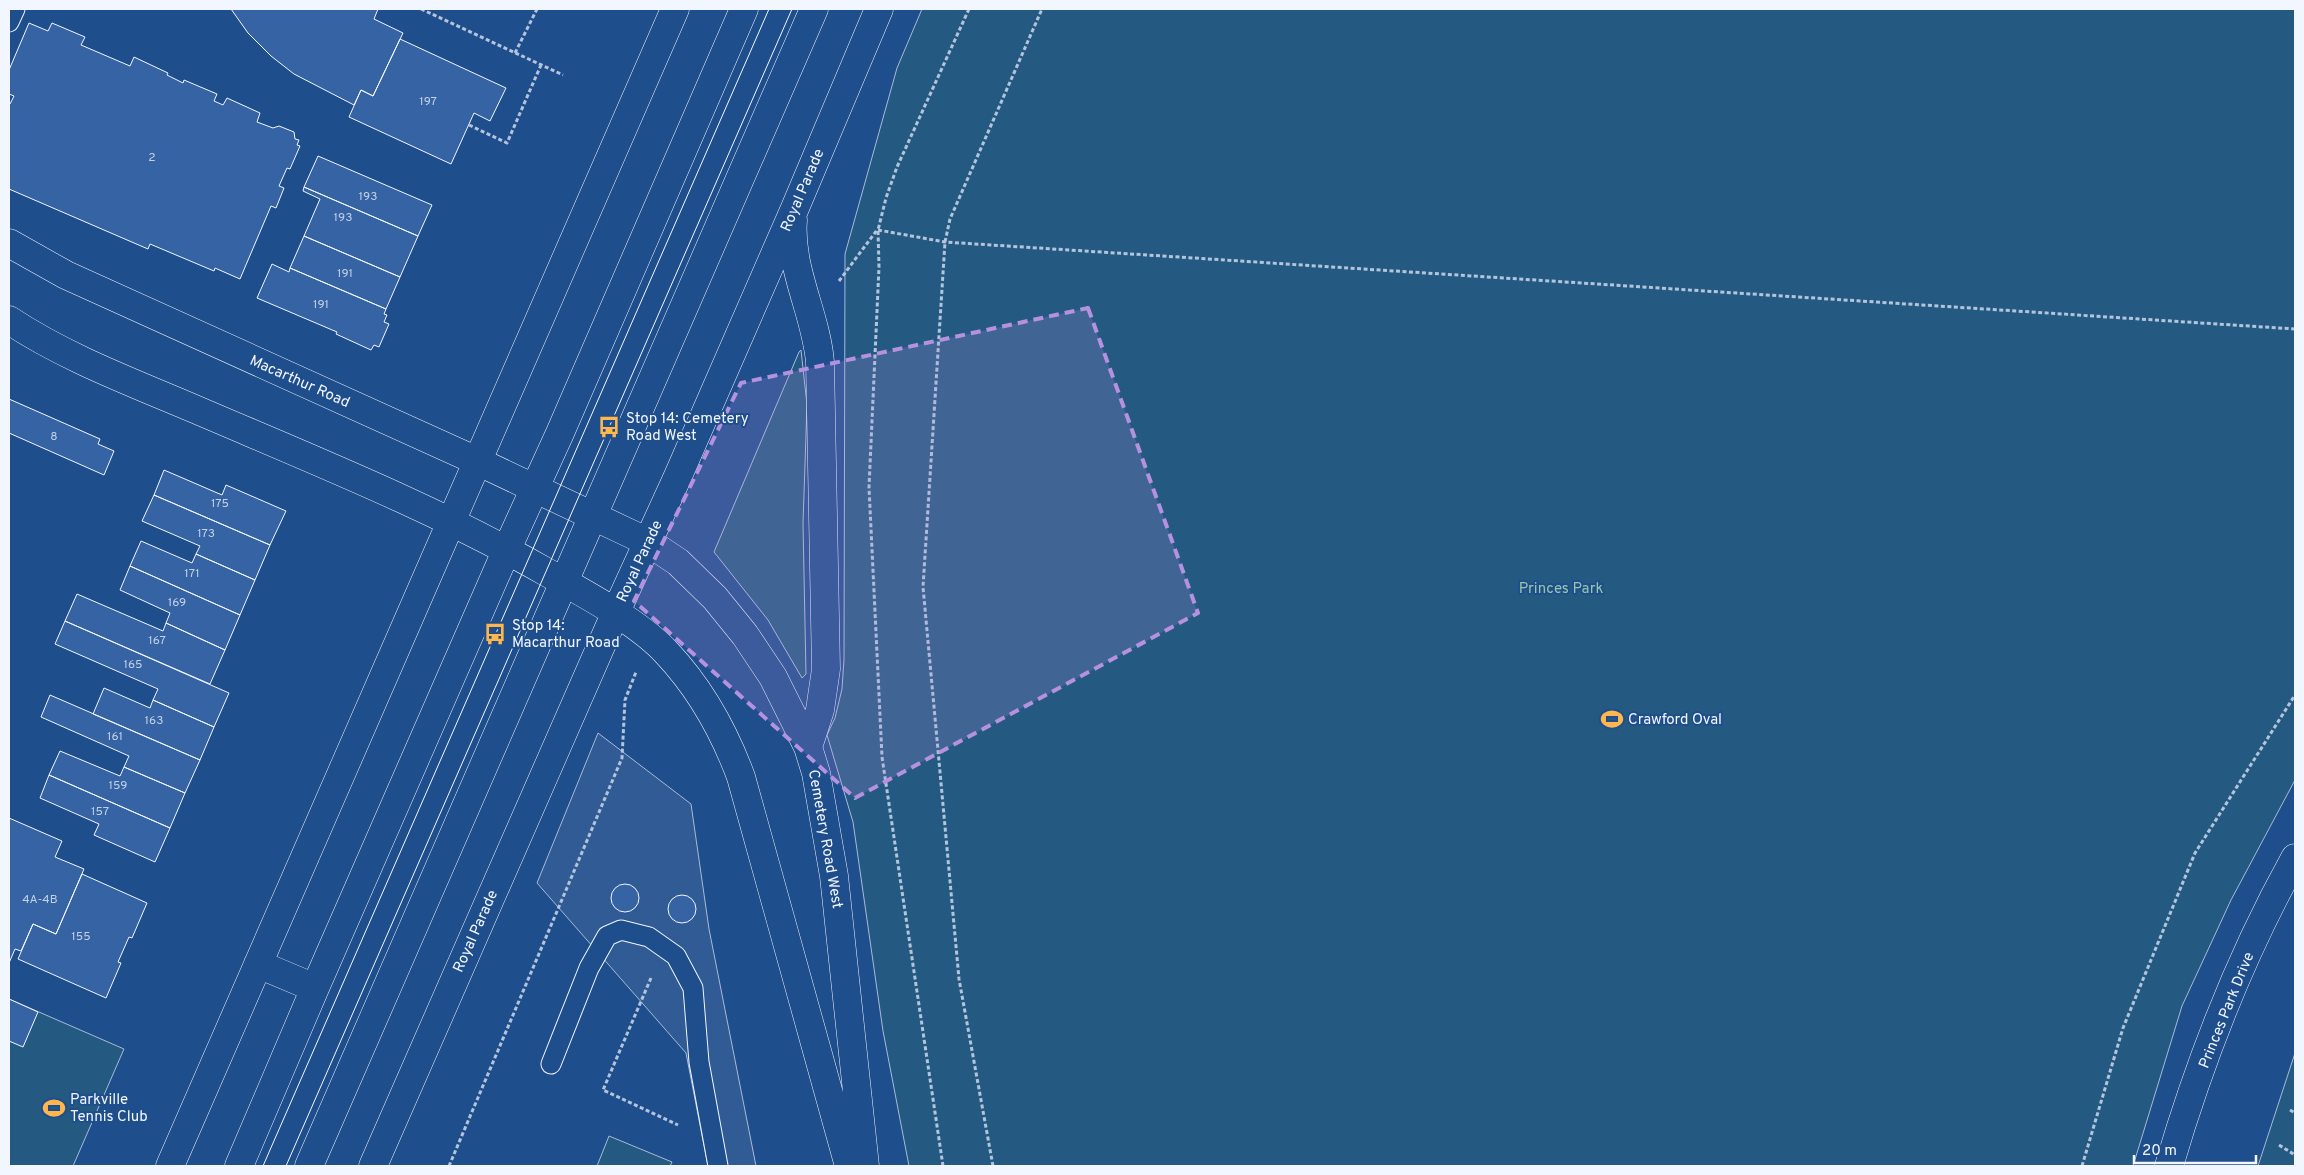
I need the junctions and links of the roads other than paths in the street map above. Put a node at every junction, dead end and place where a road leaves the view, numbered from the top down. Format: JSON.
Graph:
{"nodes":[{"id":1,"x":14,"y":9,"type":"edge"},
{"id":2,"x":675,"y":9,"type":"edge"},
{"id":3,"x":744,"y":9,"type":"edge"},
{"id":4,"x":814,"y":9,"type":"edge"},
{"id":5,"x":879,"y":9,"type":"edge"},
{"id":6,"x":9,"y":22,"type":"edge"},
{"id":7,"x":795,"y":208,"type":"junction"},
{"id":8,"x":9,"y":243,"type":"edge"},
{"id":9,"x":9,"y":259,"type":"edge"},
{"id":10,"x":42,"y":262,"type":"junction"},
{"id":11,"x":9,"y":320,"type":"edge"},
{"id":12,"x":477,"y":460,"type":"junction"},
{"id":13,"x":535,"y":489,"type":"junction"},
{"id":14,"x":593,"y":516,"type":"junction"},
{"id":15,"x":451,"y":522,"type":"junction"},
{"id":16,"x":648,"y":542,"type":"junction"},
{"id":17,"x":507,"y":549,"type":"junction"},
{"id":18,"x":564,"y":582,"type":"junction"},
{"id":19,"x":615,"y":614,"type":"junction"},
{"id":20,"x":808,"y":747,"type":"junction"},
{"id":21,"x":2295,"y":858,"type":"edge"},
{"id":22,"x":258,"y":964,"type":"junction"},
{"id":23,"x":315,"y":988,"type":"junction"},
{"id":24,"x":551,"y":1064,"type":"dead end"},
{"id":25,"x":170,"y":1166,"type":"edge"},
{"id":26,"x":240,"y":1166,"type":"edge"},
{"id":27,"x":310,"y":1166,"type":"edge"},
{"id":28,"x":373,"y":1166,"type":"edge"},
{"id":29,"x":718,"y":1166,"type":"edge"},
{"id":30,"x":849,"y":1166,"type":"edge"},
{"id":31,"x":865,"y":1166,"type":"edge"},
{"id":32,"x":2169,"y":1166,"type":"edge"}],
"edges":[{"from":1,"to":6,"type":"lane"},
{"from":2,"to":12,"type":"main road"},
{"from":3,"to":13,"type":"main road"},
{"from":4,"to":14,"type":"main road"},
{"from":5,"to":7,"type":"main road","name":"Royal Parade"},
{"from":7,"to":16,"type":"main road","name":"Royal Parade"},
{"from":7,"to":20,"type":"main road"},
{"from":8,"to":10,"type":"main road","name":"Macarthur Road"},
{"from":9,"to":10,"type":"main road"},
{"from":10,"to":12,"type":"main road","name":"Macarthur Road"},
{"from":11,"to":15,"type":"main road"},
{"from":12,"to":13,"type":"main road","name":"Macarthur Road"},
{"from":12,"to":15,"type":"main road"},
{"from":13,"to":14,"type":"main road","name":"Macarthur Road"},
{"from":13,"to":17,"type":"main road"},
{"from":14,"to":16,"type":"main road","name":"Cemetery Road West"},
{"from":14,"to":18,"type":"main road"},
{"from":15,"to":17,"type":"main road"},
{"from":15,"to":22,"type":"main road"},
{"from":16,"to":19,"type":"main road","name":"Royal Parade"},
{"from":16,"to":20,"type":"main road","name":"Cemetery Road West"},
{"from":17,"to":18,"type":"main road"},
{"from":17,"to":23,"type":"main road"},
{"from":18,"to":19,"type":"main road"},
{"from":18,"to":27,"type":"main road"},
{"from":19,"to":28,"type":"main road","name":"Royal Parade"},
{"from":19,"to":30,"type":"main road"},
{"from":20,"to":31,"type":"main road","name":"Cemetery Road West"},
{"from":21,"to":32,"type":"main road","name":"Princes Park Drive"},
{"from":22,"to":23,"type":"main road"},
{"from":22,"to":25,"type":"main road"},
{"from":23,"to":26,"type":"main road"},
{"from":24,"to":29,"type":"lane"}]}
